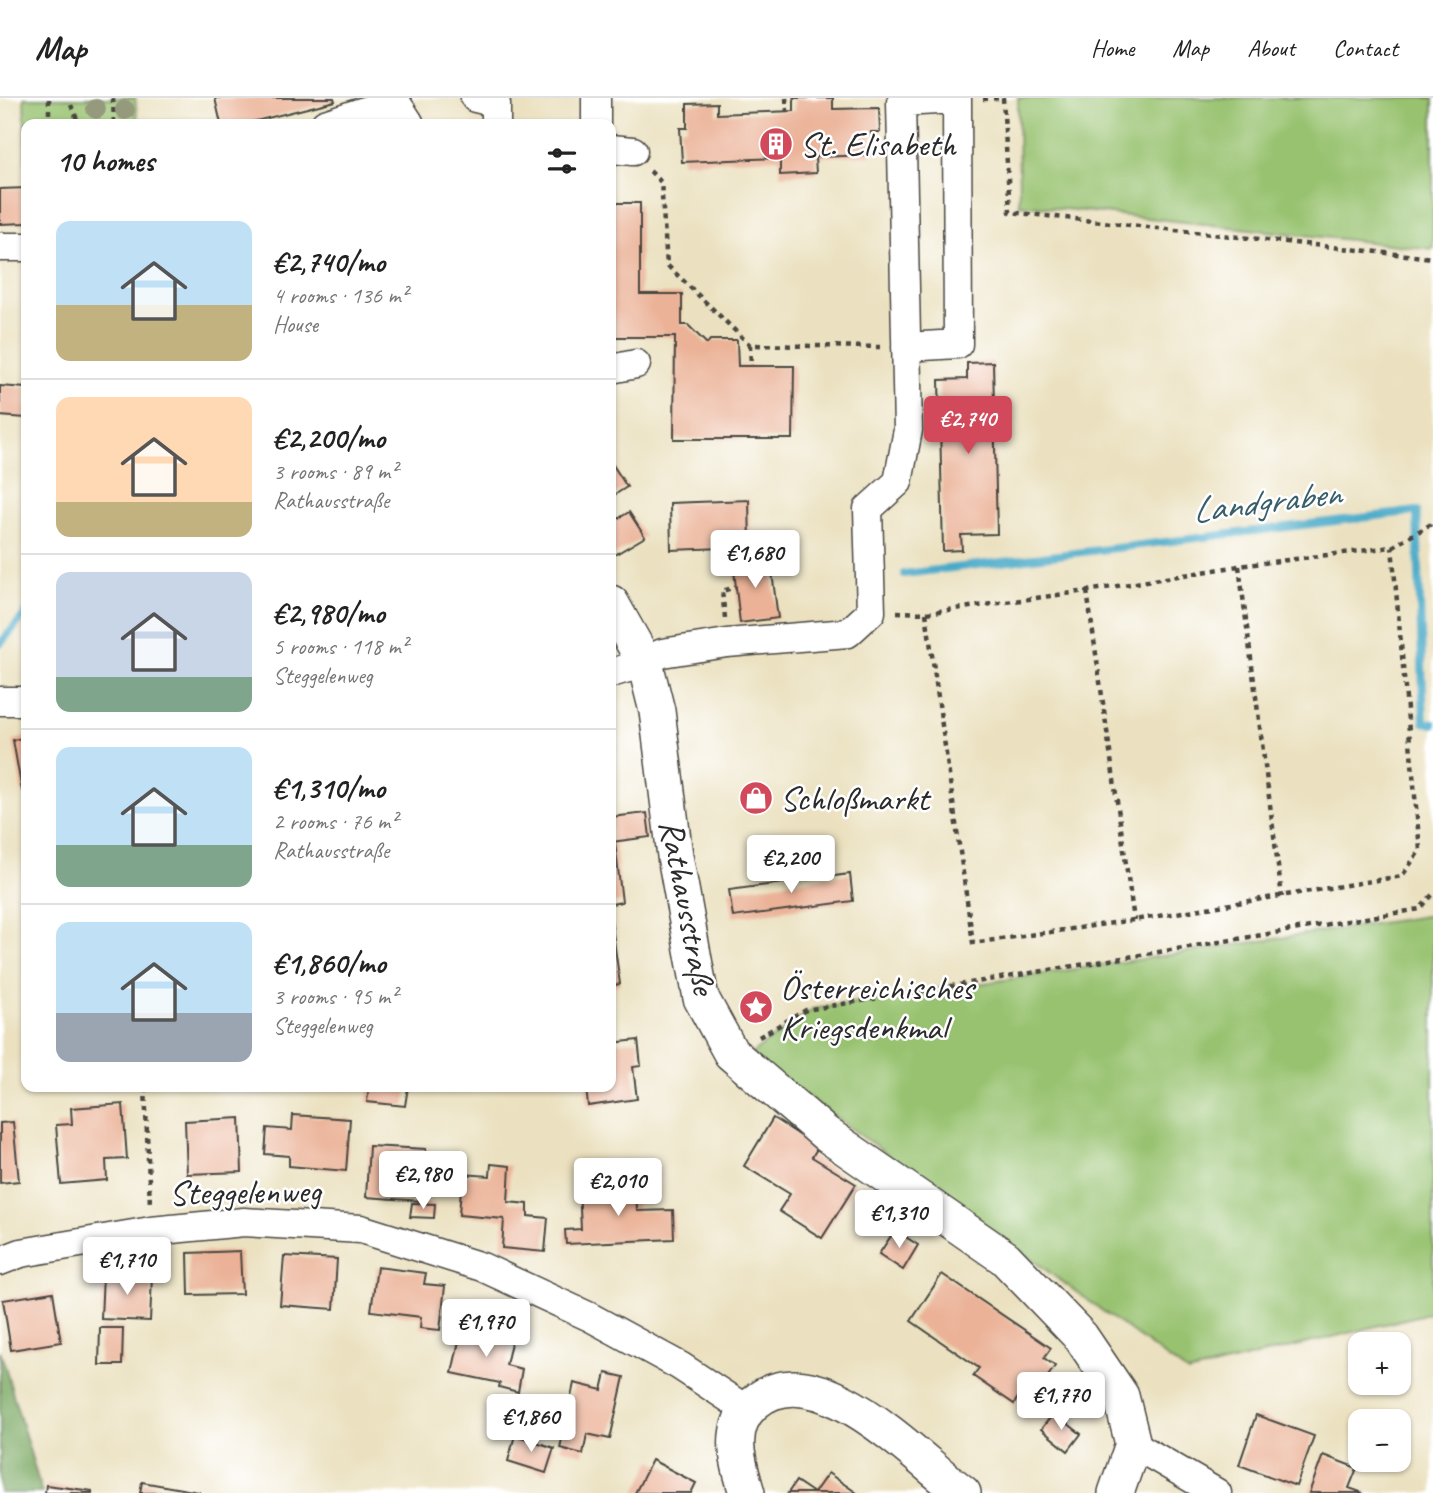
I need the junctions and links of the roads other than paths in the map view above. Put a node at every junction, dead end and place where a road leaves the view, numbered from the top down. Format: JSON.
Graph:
{"nodes":[{"id":1,"x":475,"y":98,"type":"edge"},
{"id":2,"x":596,"y":98,"type":"edge"},
{"id":3,"x":917,"y":99,"type":"edge"},
{"id":4,"x":957,"y":99,"type":"edge"},
{"id":5,"x":396,"y":108,"type":"edge"},
{"id":6,"x":347,"y":119,"type":"edge"},
{"id":7,"x":496,"y":119,"type":"edge"},
{"id":8,"x":596,"y":119,"type":"edge"},
{"id":9,"x":0,"y":247,"type":"edge"},
{"id":10,"x":21,"y":247,"type":"edge"},
{"id":11,"x":906,"y":347,"type":"junction"},
{"id":12,"x":616,"y":612,"type":"edge"},
{"id":13,"x":645,"y":663,"type":"junction"},
{"id":14,"x":616,"y":672,"type":"edge"},
{"id":15,"x":0,"y":701,"type":"edge"},
{"id":16,"x":21,"y":701,"type":"edge"},
{"id":17,"x":0,"y":1261,"type":"edge"},
{"id":18,"x":747,"y":1410,"type":"junction"},
{"id":19,"x":1133,"y":1444,"type":"junction"},
{"id":20,"x":747,"y":1493,"type":"edge"},
{"id":21,"x":963,"y":1493,"type":"edge"},
{"id":22,"x":1116,"y":1493,"type":"edge"},
{"id":23,"x":1217,"y":1493,"type":"edge"}],
"edges":[{"from":1,"to":7,"type":"street"},
{"from":2,"to":8,"type":"street"},
{"from":3,"to":4,"type":"street"},
{"from":3,"to":11,"type":"street"},
{"from":4,"to":11,"type":"street"},
{"from":5,"to":6,"type":"street"},
{"from":9,"to":10,"type":"street"},
{"from":11,"to":13,"type":"street"},
{"from":12,"to":13,"type":"main road","name":"Rathausstraße"},
{"from":13,"to":14,"type":"street"},
{"from":13,"to":19,"type":"main road","name":"Rathausstraße"},
{"from":15,"to":16,"type":"street"},
{"from":17,"to":18,"type":"street","name":"Steggelenweg"},
{"from":18,"to":20,"type":"main road"},
{"from":18,"to":21,"type":"main road"},
{"from":19,"to":22,"type":"main road"},
{"from":19,"to":23,"type":"street"}]}
